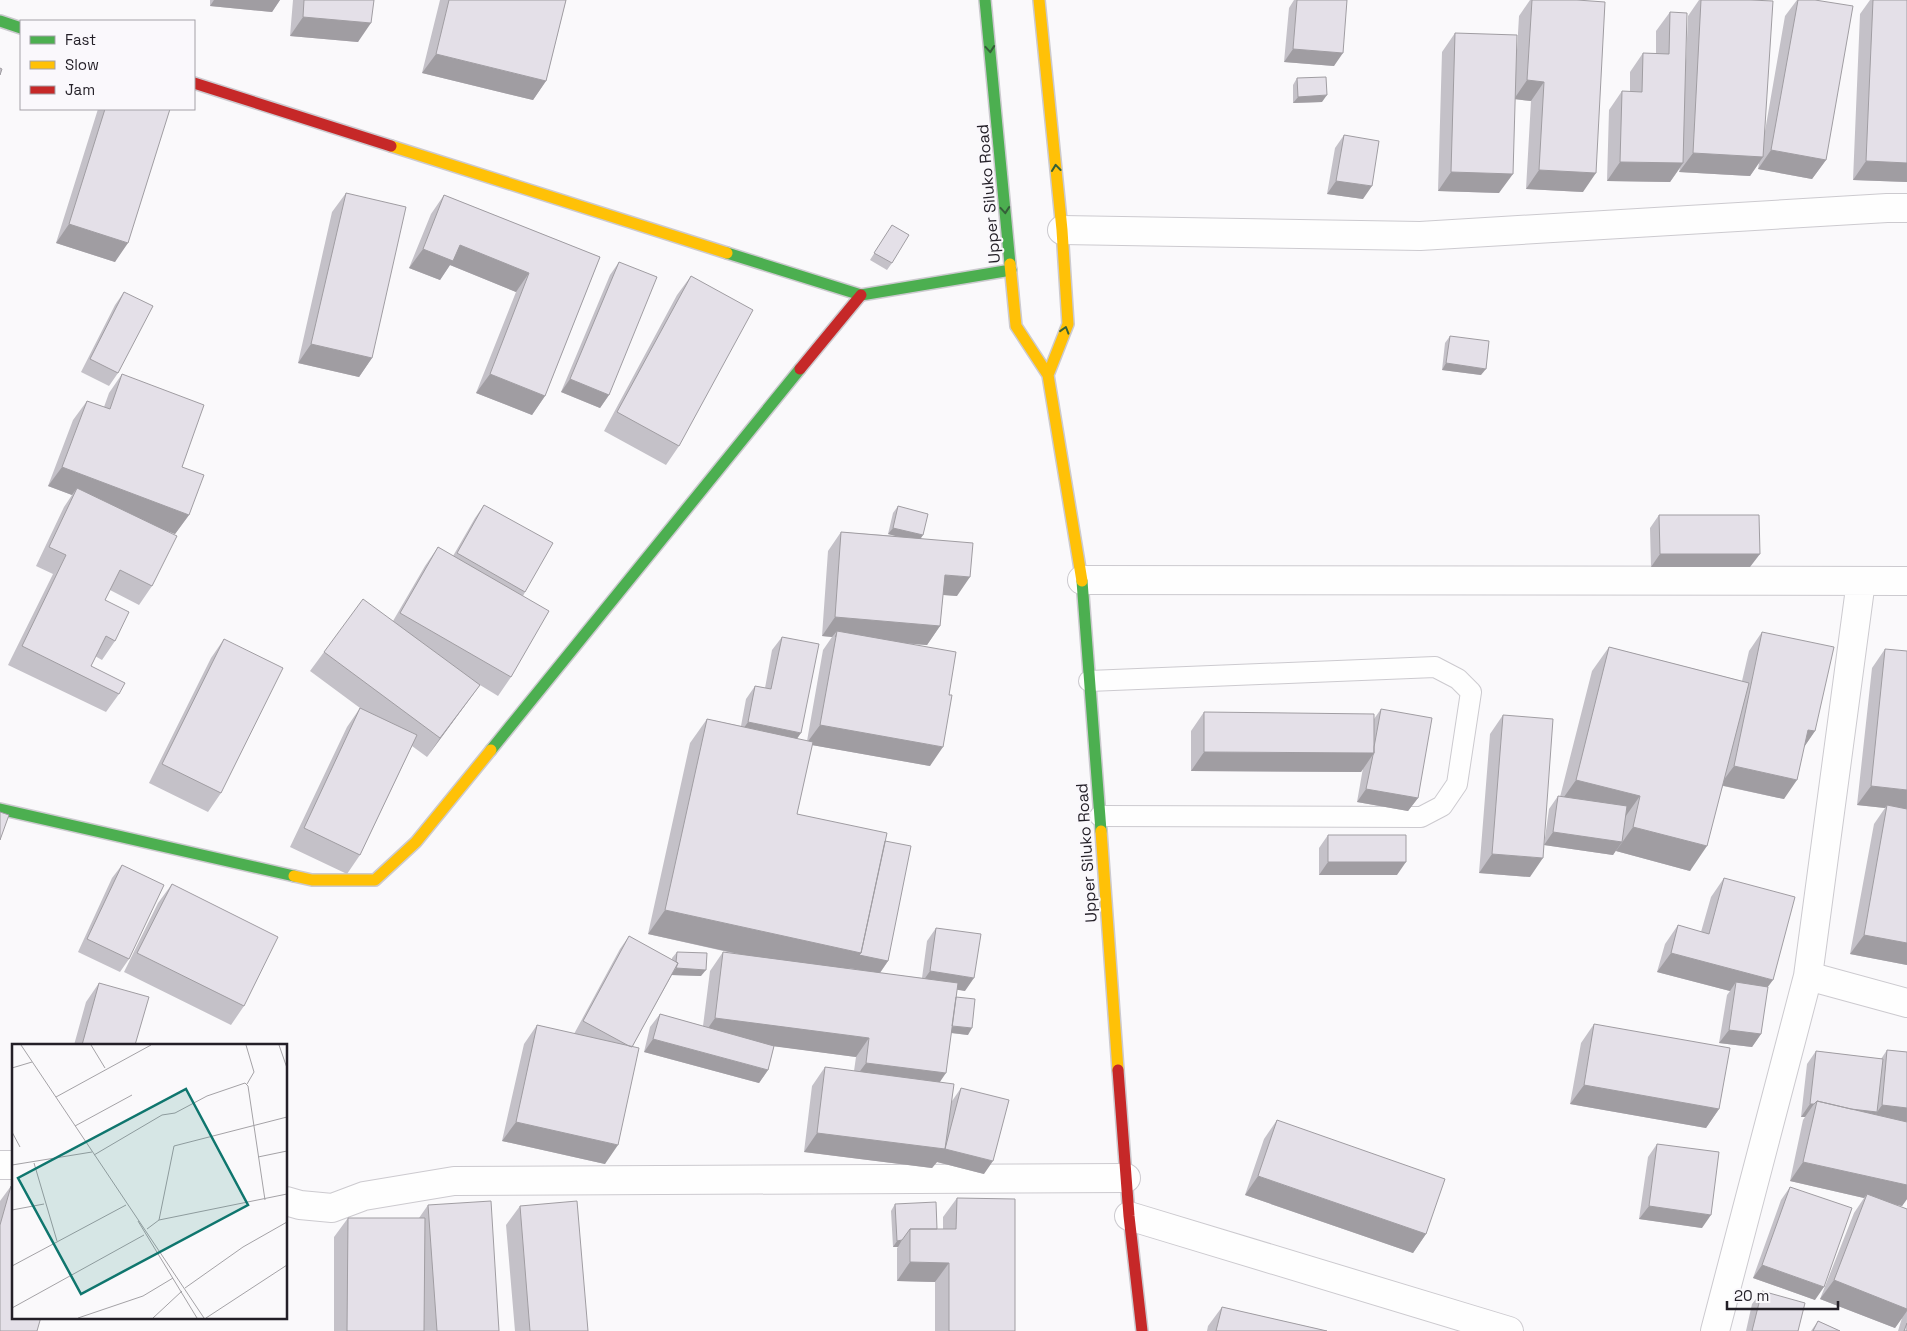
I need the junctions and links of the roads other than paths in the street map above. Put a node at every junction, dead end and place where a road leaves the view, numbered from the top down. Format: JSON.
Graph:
{"nodes":[{"id":1,"x":985,"y":0,"type":"edge"},
{"id":2,"x":1039,"y":0,"type":"edge"},
{"id":3,"x":0,"y":22,"type":"edge"},
{"id":4,"x":20,"y":28,"type":"edge"},
{"id":5,"x":195,"y":83,"type":"edge"},
{"id":6,"x":1907,"y":208,"type":"edge"},
{"id":7,"x":1062,"y":230,"type":"junction"},
{"id":8,"x":1011,"y":270,"type":"junction"},
{"id":9,"x":861,"y":295,"type":"junction"},
{"id":10,"x":1048,"y":375,"type":"junction"},
{"id":11,"x":1082,"y":580,"type":"junction"},
{"id":12,"x":1907,"y":581,"type":"edge"},
{"id":13,"x":1861,"y":582,"type":"junction"},
{"id":14,"x":1089,"y":681,"type":"junction"},
{"id":15,"x":0,"y":809,"type":"edge"},
{"id":16,"x":1100,"y":816,"type":"junction"},
{"id":17,"x":1808,"y":976,"type":"junction"},
{"id":18,"x":1907,"y":1003,"type":"edge"},
{"id":19,"x":1126,"y":1178,"type":"junction"},
{"id":20,"x":288,"y":1202,"type":"edge"},
{"id":21,"x":1129,"y":1216,"type":"junction"},
{"id":22,"x":1142,"y":1331,"type":"edge"},
{"id":23,"x":1509,"y":1331,"type":"edge"},
{"id":24,"x":1716,"y":1331,"type":"edge"}],
"edges":[{"from":1,"to":8,"type":"street","name":"Upper Siluko Road","one_way":true},
{"from":7,"to":2,"type":"street","one_way":true},
{"from":3,"to":4,"type":"street"},
{"from":5,"to":9,"type":"street"},
{"from":6,"to":7,"type":"street"},
{"from":10,"to":7,"type":"street","one_way":true},
{"from":8,"to":9,"type":"street"},
{"from":8,"to":10,"type":"street","name":"Upper Siluko Road"},
{"from":9,"to":15,"type":"street"},
{"from":10,"to":11,"type":"street","name":"Upper Siluko Road"},
{"from":11,"to":13,"type":"street"},
{"from":11,"to":14,"type":"street","name":"Upper Siluko Road"},
{"from":12,"to":13,"type":"street"},
{"from":13,"to":17,"type":"street"},
{"from":14,"to":16,"type":"street","name":"Upper Siluko Road"},
{"from":14,"to":16,"type":"lane"},
{"from":16,"to":19,"type":"street","name":"Upper Siluko Road"},
{"from":17,"to":18,"type":"street"},
{"from":17,"to":24,"type":"street"},
{"from":19,"to":20,"type":"street"},
{"from":19,"to":21,"type":"street","name":"Upper Siluko Road"},
{"from":21,"to":22,"type":"street","name":"Upper Siluko Road"},
{"from":21,"to":23,"type":"street"}]}
